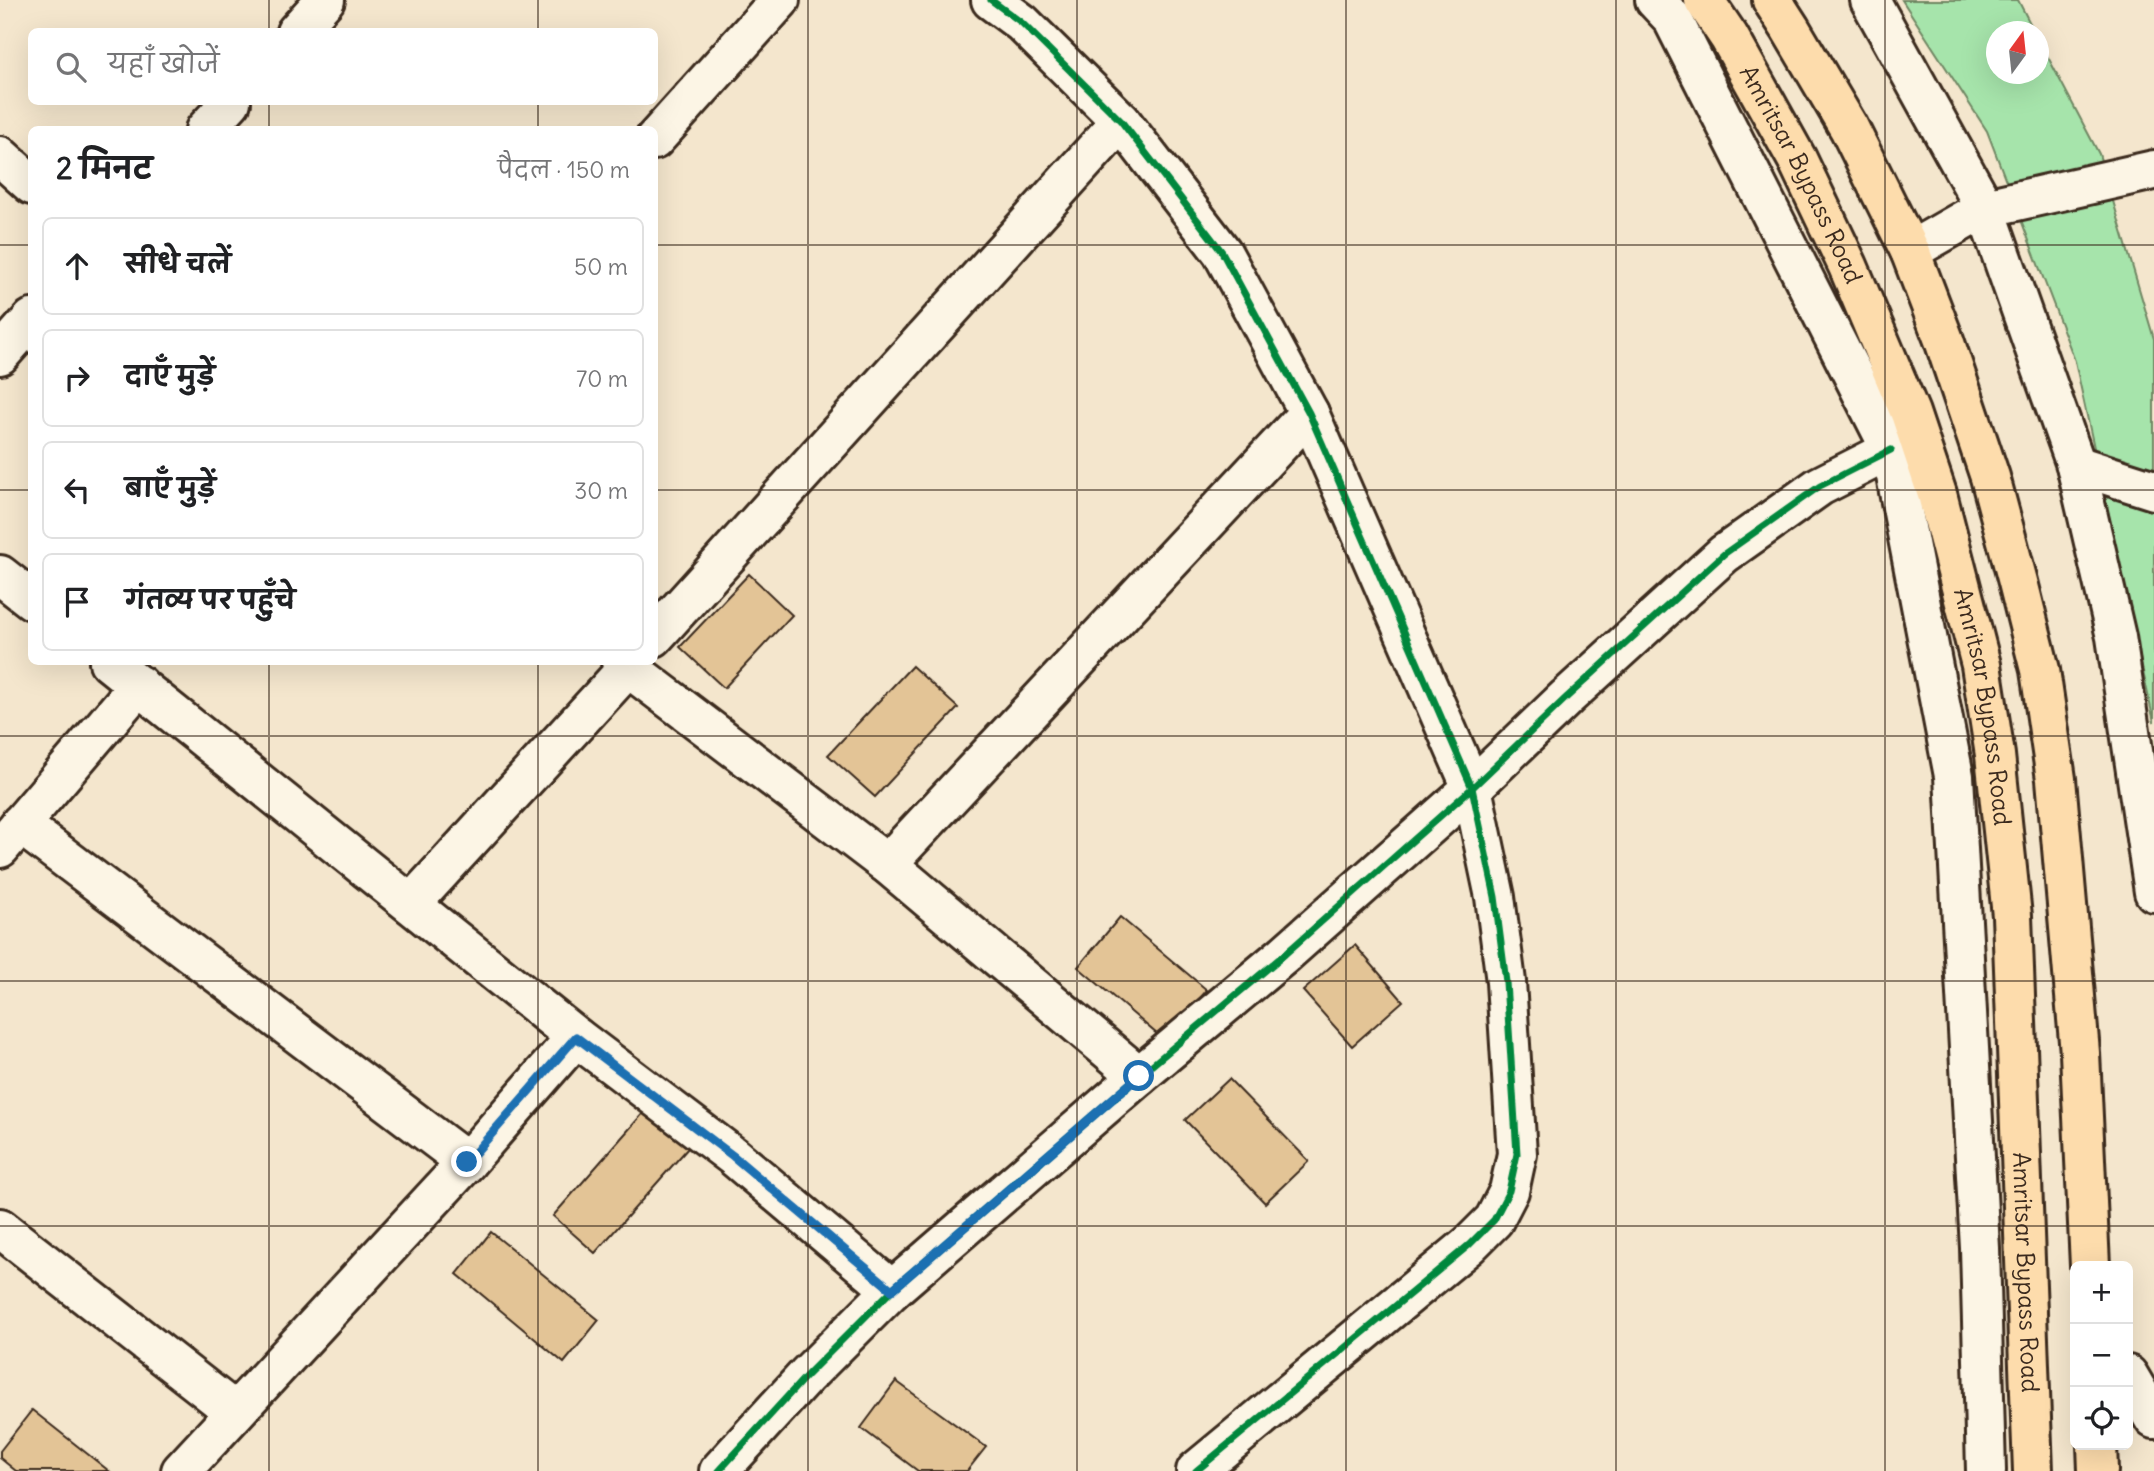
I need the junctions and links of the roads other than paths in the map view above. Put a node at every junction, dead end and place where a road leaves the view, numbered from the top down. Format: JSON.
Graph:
{"nodes":[{"id":1,"x":325,"y":0,"type":"edge"},
{"id":2,"x":780,"y":0,"type":"edge"},
{"id":3,"x":990,"y":0,"type":"edge"},
{"id":4,"x":1655,"y":0,"type":"edge"},
{"id":5,"x":1704,"y":0,"type":"edge"},
{"id":6,"x":1772,"y":0,"type":"edge"},
{"id":7,"x":1870,"y":0,"type":"edge"},
{"id":8,"x":300,"y":28,"type":"edge"},
{"id":9,"x":228,"y":105,"type":"edge"},
{"id":10,"x":1121,"y":121,"type":"junction"},
{"id":11,"x":209,"y":126,"type":"edge"},
{"id":12,"x":658,"y":136,"type":"edge"},
{"id":13,"x":0,"y":156,"type":"edge"},
{"id":14,"x":2154,"y":170,"type":"edge"},
{"id":15,"x":28,"y":181,"type":"edge"},
{"id":16,"x":1985,"y":208,"type":"junction"},
{"id":17,"x":1910,"y":251,"type":"junction"},
{"id":18,"x":28,"y":324,"type":"edge"},
{"id":19,"x":0,"y":355,"type":"edge"},
{"id":20,"x":1308,"y":413,"type":"junction"},
{"id":21,"x":1891,"y":450,"type":"junction"},
{"id":22,"x":2076,"y":465,"type":"junction"},
{"id":23,"x":2154,"y":490,"type":"edge"},
{"id":24,"x":0,"y":575,"type":"edge"},
{"id":25,"x":28,"y":597,"type":"edge"},
{"id":26,"x":658,"y":633,"type":"edge"},
{"id":27,"x":113,"y":665,"type":"edge"},
{"id":28,"x":625,"y":665,"type":"edge"},
{"id":29,"x":630,"y":665,"type":"edge"},
{"id":30,"x":139,"y":685,"type":"junction"},
{"id":31,"x":1472,"y":788,"type":"junction"},
{"id":32,"x":10,"y":836,"type":"edge"},
{"id":33,"x":887,"y":864,"type":"junction"},
{"id":34,"x":2154,"y":892,"type":"edge"},
{"id":35,"x":411,"y":904,"type":"junction"},
{"id":36,"x":576,"y":1037,"type":"junction"},
{"id":37,"x":1139,"y":1076,"type":"junction"},
{"id":38,"x":467,"y":1162,"type":"junction"},
{"id":39,"x":0,"y":1228,"type":"edge"},
{"id":40,"x":2090,"y":1261,"type":"edge"},
{"id":41,"x":892,"y":1290,"type":"junction"},
{"id":42,"x":2133,"y":1383,"type":"edge"},
{"id":43,"x":235,"y":1412,"type":"junction"},
{"id":44,"x":2154,"y":1419,"type":"edge"},
{"id":45,"x":2097,"y":1450,"type":"edge"},
{"id":46,"x":181,"y":1471,"type":"edge"},
{"id":47,"x":719,"y":1471,"type":"edge"},
{"id":48,"x":1196,"y":1471,"type":"edge"},
{"id":49,"x":1986,"y":1471,"type":"edge"},
{"id":50,"x":2033,"y":1471,"type":"edge"},
{"id":51,"x":2098,"y":1471,"type":"edge"}],
"edges":[{"from":1,"to":8,"type":"street"},
{"from":2,"to":12,"type":"street"},
{"from":3,"to":10,"type":"street"},
{"from":4,"to":21,"type":"street"},
{"from":5,"to":50,"type":"highway","name":"Amritsar Bypass Road"},
{"from":6,"to":17,"type":"highway"},
{"from":7,"to":16,"type":"street"},
{"from":9,"to":11,"type":"street"},
{"from":10,"to":20,"type":"street"},
{"from":10,"to":26,"type":"street"},
{"from":13,"to":15,"type":"street"},
{"from":14,"to":16,"type":"street"},
{"from":16,"to":17,"type":"street"},
{"from":16,"to":22,"type":"street"},
{"from":17,"to":40,"type":"highway"},
{"from":18,"to":19,"type":"street"},
{"from":20,"to":31,"type":"street"},
{"from":20,"to":33,"type":"street"},
{"from":21,"to":31,"type":"street"},
{"from":21,"to":49,"type":"street"},
{"from":22,"to":23,"type":"street"},
{"from":22,"to":34,"type":"street"},
{"from":24,"to":25,"type":"street"},
{"from":27,"to":30,"type":"street"},
{"from":28,"to":35,"type":"street"},
{"from":29,"to":33,"type":"street"},
{"from":30,"to":32,"type":"street"},
{"from":30,"to":35,"type":"street"},
{"from":31,"to":37,"type":"street"},
{"from":31,"to":48,"type":"street"},
{"from":32,"to":38,"type":"street"},
{"from":33,"to":37,"type":"street"},
{"from":35,"to":36,"type":"street"},
{"from":36,"to":38,"type":"street"},
{"from":36,"to":41,"type":"street"},
{"from":37,"to":41,"type":"street"},
{"from":38,"to":43,"type":"street"},
{"from":39,"to":43,"type":"street"},
{"from":41,"to":47,"type":"street"},
{"from":42,"to":44,"type":"street"},
{"from":43,"to":46,"type":"street"},
{"from":45,"to":51,"type":"highway"}]}
